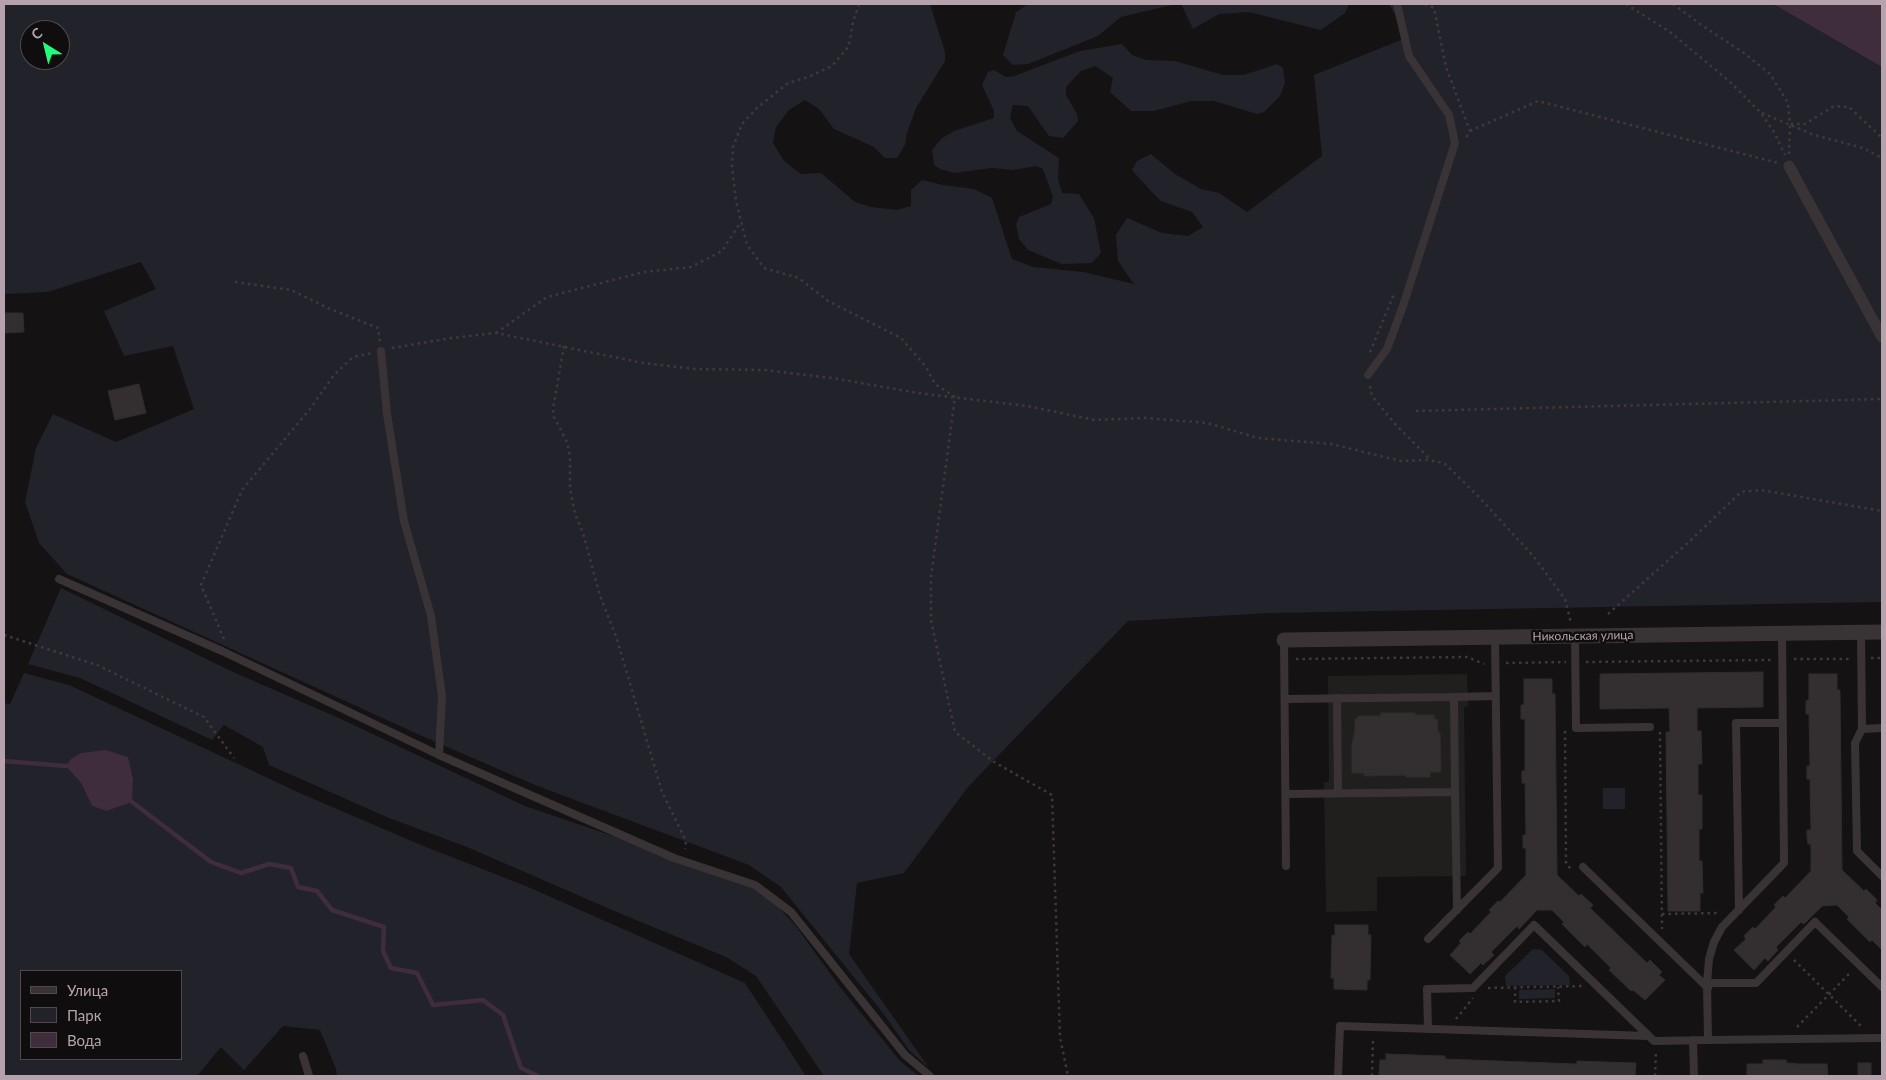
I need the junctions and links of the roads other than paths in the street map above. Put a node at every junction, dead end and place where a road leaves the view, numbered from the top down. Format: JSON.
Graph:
{"nodes":[{"id":1,"x":1397,"y":4,"type":"edge"},
{"id":2,"x":1789,"y":166,"type":"road end"},
{"id":3,"x":1882,"y":337,"type":"edge"},
{"id":4,"x":380,"y":350,"type":"road end"},
{"id":5,"x":1368,"y":375,"type":"dead end"},
{"id":6,"x":59,"y":579,"type":"dead end"},
{"id":7,"x":1861,"y":632,"type":"junction"},
{"id":8,"x":1882,"y":632,"type":"edge"},
{"id":9,"x":1782,"y":633,"type":"junction"},
{"id":10,"x":1575,"y":636,"type":"junction"},
{"id":11,"x":1496,"y":637,"type":"junction"},
{"id":12,"x":1284,"y":640,"type":"joint"},
{"id":13,"x":1496,"y":696,"type":"junction"},
{"id":14,"x":1454,"y":697,"type":"junction"},
{"id":15,"x":1337,"y":698,"type":"junction"},
{"id":16,"x":1284,"y":699,"type":"junction"},
{"id":17,"x":1782,"y":723,"type":"junction"},
{"id":18,"x":1650,"y":727,"type":"road end"},
{"id":19,"x":1882,"y":728,"type":"edge"},
{"id":20,"x":1862,"y":729,"type":"junction"},
{"id":21,"x":440,"y":755,"type":"junction"},
{"id":22,"x":1455,"y":792,"type":"junction"},
{"id":23,"x":1338,"y":793,"type":"junction"},
{"id":24,"x":1286,"y":794,"type":"junction"},
{"id":25,"x":1286,"y":866,"type":"dead end"},
{"id":26,"x":1583,"y":867,"type":"dead end"},
{"id":27,"x":1882,"y":876,"type":"edge"},
{"id":28,"x":1457,"y":910,"type":"junction"},
{"id":29,"x":1737,"y":911,"type":"junction"},
{"id":30,"x":1428,"y":939,"type":"dead end"},
{"id":31,"x":1708,"y":985,"type":"junction"},
{"id":32,"x":1882,"y":987,"type":"edge"},
{"id":33,"x":1428,"y":1028,"type":"junction"},
{"id":34,"x":1648,"y":1036,"type":"junction"},
{"id":35,"x":1882,"y":1038,"type":"edge"},
{"id":36,"x":1693,"y":1040,"type":"junction"},
{"id":37,"x":1708,"y":1040,"type":"junction"},
{"id":38,"x":303,"y":1056,"type":"dead end"},
{"id":39,"x":309,"y":1076,"type":"edge"},
{"id":40,"x":930,"y":1076,"type":"edge"},
{"id":41,"x":1338,"y":1076,"type":"edge"},
{"id":42,"x":1694,"y":1076,"type":"edge"}],
"edges":[{"from":1,"to":5,"type":"lane"},
{"from":2,"to":3,"type":"street"},
{"from":4,"to":21,"type":"lane"},
{"from":6,"to":21,"type":"lane"},
{"from":7,"to":8,"type":"street","name":"Никольская улица"},
{"from":7,"to":9,"type":"street","name":"Никольская улица"},
{"from":7,"to":20,"type":"lane"},
{"from":9,"to":10,"type":"street","name":"Никольская улица"},
{"from":9,"to":17,"type":"lane"},
{"from":10,"to":11,"type":"street","name":"Никольская улица"},
{"from":10,"to":18,"type":"lane"},
{"from":11,"to":12,"type":"street","name":"Никольская улица"},
{"from":11,"to":13,"type":"lane"},
{"from":12,"to":16,"type":"lane"},
{"from":13,"to":14,"type":"lane"},
{"from":13,"to":28,"type":"lane"},
{"from":14,"to":15,"type":"lane"},
{"from":14,"to":22,"type":"lane"},
{"from":15,"to":16,"type":"lane"},
{"from":15,"to":23,"type":"lane"},
{"from":16,"to":24,"type":"lane"},
{"from":17,"to":29,"type":"lane"},
{"from":17,"to":29,"type":"lane"},
{"from":19,"to":20,"type":"lane"},
{"from":20,"to":27,"type":"lane"},
{"from":21,"to":40,"type":"lane"},
{"from":22,"to":23,"type":"lane"},
{"from":22,"to":28,"type":"lane"},
{"from":23,"to":24,"type":"lane"},
{"from":24,"to":25,"type":"lane"},
{"from":26,"to":31,"type":"lane"},
{"from":28,"to":30,"type":"lane"},
{"from":29,"to":31,"type":"lane"},
{"from":31,"to":32,"type":"lane"},
{"from":31,"to":37,"type":"lane"},
{"from":33,"to":34,"type":"lane"},
{"from":33,"to":34,"type":"lane"},
{"from":33,"to":41,"type":"lane"},
{"from":34,"to":36,"type":"lane"},
{"from":35,"to":37,"type":"lane"},
{"from":36,"to":37,"type":"lane"},
{"from":36,"to":42,"type":"lane"},
{"from":38,"to":39,"type":"lane"}]}
